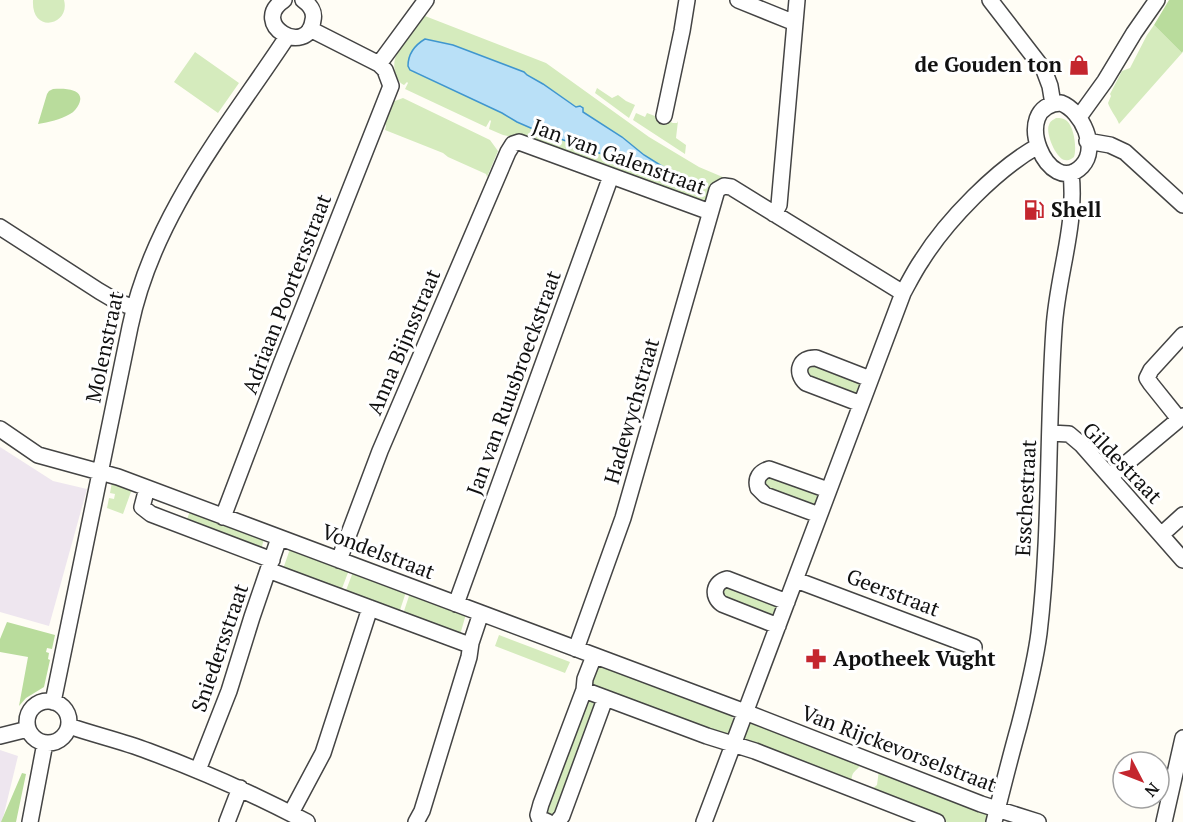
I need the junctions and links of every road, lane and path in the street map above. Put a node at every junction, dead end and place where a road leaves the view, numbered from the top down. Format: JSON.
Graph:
{"nodes":[{"id":1,"x":687,"y":0,"type":"edge"},
{"id":2,"x":738,"y":0,"type":"edge"},
{"id":3,"x":797,"y":0,"type":"edge"},
{"id":4,"x":990,"y":0,"type":"edge"},
{"id":5,"x":1157,"y":0,"type":"edge"},
{"id":6,"x":307,"y":1,"type":"edge"},
{"id":7,"x":277,"y":2,"type":"edge"},
{"id":8,"x":422,"y":5,"type":"edge"},
{"id":9,"x":795,"y":23,"type":"junction"},
{"id":10,"x":310,"y":29,"type":"junction"},
{"id":11,"x":287,"y":37,"type":"junction"},
{"id":12,"x":379,"y":64,"type":"junction"},
{"id":13,"x":1053,"y":104,"type":"junction"},
{"id":14,"x":664,"y":116,"type":"dead end"},
{"id":15,"x":1078,"y":117,"type":"junction"},
{"id":16,"x":1088,"y":141,"type":"junction"},
{"id":17,"x":513,"y":144,"type":"joint"},
{"id":18,"x":1038,"y":146,"type":"junction"},
{"id":19,"x":1071,"y":172,"type":"junction"},
{"id":20,"x":611,"y":176,"type":"junction"},
{"id":21,"x":724,"y":186,"type":"joint"},
{"id":22,"x":1183,"y":205,"type":"edge"},
{"id":23,"x":710,"y":212,"type":"junction"},
{"id":24,"x":774,"y":214,"type":"junction"},
{"id":25,"x":0,"y":227,"type":"edge"},
{"id":26,"x":903,"y":292,"type":"junction"},
{"id":27,"x":134,"y":308,"type":"junction"},
{"id":28,"x":1183,"y":335,"type":"edge"},
{"id":29,"x":870,"y":379,"type":"junction"},
{"id":30,"x":861,"y":404,"type":"junction"},
{"id":31,"x":1181,"y":418,"type":"edge"},
{"id":32,"x":0,"y":429,"type":"edge"},
{"id":33,"x":1050,"y":433,"type":"junction"},
{"id":34,"x":101,"y":472,"type":"junction"},
{"id":35,"x":1110,"y":477,"type":"junction"},
{"id":36,"x":147,"y":488,"type":"junction"},
{"id":37,"x":828,"y":490,"type":"junction"},
{"id":38,"x":819,"y":515,"type":"junction"},
{"id":39,"x":1183,"y":515,"type":"edge"},
{"id":40,"x":223,"y":517,"type":"junction"},
{"id":41,"x":1161,"y":535,"type":"junction"},
{"id":42,"x":279,"y":538,"type":"junction"},
{"id":43,"x":339,"y":560,"type":"junction"},
{"id":44,"x":1183,"y":560,"type":"edge"},
{"id":45,"x":270,"y":565,"type":"junction"},
{"id":46,"x":796,"y":579,"type":"junction"},
{"id":47,"x":787,"y":602,"type":"junction"},
{"id":48,"x":456,"y":604,"type":"junction"},
{"id":49,"x":370,"y":608,"type":"junction"},
{"id":50,"x":481,"y":614,"type":"junction"},
{"id":51,"x":778,"y":626,"type":"junction"},
{"id":52,"x":471,"y":643,"type":"junction"},
{"id":53,"x":974,"y":647,"type":"dead end"},
{"id":54,"x":576,"y":649,"type":"junction"},
{"id":55,"x":594,"y":656,"type":"junction"},
{"id":56,"x":584,"y":690,"type":"junction"},
{"id":57,"x":605,"y":699,"type":"junction"},
{"id":58,"x":53,"y":702,"type":"junction"},
{"id":59,"x":745,"y":712,"type":"junction"},
{"id":60,"x":69,"y":726,"type":"junction"},
{"id":61,"x":28,"y":729,"type":"junction"},
{"id":62,"x":0,"y":736,"type":"edge"},
{"id":63,"x":1183,"y":738,"type":"edge"},
{"id":64,"x":45,"y":743,"type":"junction"},
{"id":65,"x":733,"y":744,"type":"junction"},
{"id":66,"x":198,"y":770,"type":"junction"},
{"id":67,"x":240,"y":788,"type":"junction"},
{"id":68,"x":291,"y":813,"type":"junction"},
{"id":69,"x":995,"y":816,"type":"edge"},
{"id":70,"x":30,"y":822,"type":"edge"},
{"id":71,"x":227,"y":822,"type":"edge"},
{"id":72,"x":307,"y":822,"type":"edge"},
{"id":73,"x":416,"y":822,"type":"edge"},
{"id":74,"x":548,"y":822,"type":"edge"},
{"id":75,"x":557,"y":822,"type":"edge"},
{"id":76,"x":704,"y":822,"type":"edge"},
{"id":77,"x":937,"y":822,"type":"edge"},
{"id":78,"x":1038,"y":822,"type":"edge"},
{"id":79,"x":1164,"y":822,"type":"edge"}],
"edges":[{"from":1,"to":14,"type":"street"},
{"from":2,"to":9,"type":"street"},
{"from":3,"to":9,"type":"street"},
{"from":4,"to":13,"type":"street"},
{"from":5,"to":15,"type":"street"},
{"from":6,"to":10,"type":"street"},
{"from":7,"to":11,"type":"street"},
{"from":8,"to":12,"type":"street"},
{"from":9,"to":24,"type":"street"},
{"from":10,"to":11,"type":"street"},
{"from":10,"to":12,"type":"street"},
{"from":11,"to":27,"type":"street","name":"Molenstraat"},
{"from":12,"to":40,"type":"street","name":"Adriaan Poortersstraat"},
{"from":13,"to":15,"type":"street"},
{"from":13,"to":18,"type":"street"},
{"from":15,"to":16,"type":"street"},
{"from":16,"to":19,"type":"street"},
{"from":16,"to":22,"type":"street"},
{"from":17,"to":20,"type":"street","name":"Jan van Galenstraat"},
{"from":17,"to":43,"type":"street","name":"Anna Bijnsstraat"},
{"from":18,"to":19,"type":"street"},
{"from":18,"to":26,"type":"street"},
{"from":19,"to":33,"type":"street","name":"Esschestraat"},
{"from":20,"to":23,"type":"street","name":"Jan van Galenstraat"},
{"from":20,"to":48,"type":"street","name":"Jan van Ruusbroeckstraat"},
{"from":21,"to":23,"type":"street","name":"Hadewychstraat"},
{"from":21,"to":24,"type":"street","name":"Jan van Galenstraat"},
{"from":23,"to":54,"type":"street","name":"Hadewychstraat"},
{"from":24,"to":26,"type":"street","name":"Jan van Galenstraat"},
{"from":25,"to":27,"type":"street"},
{"from":26,"to":29,"type":"street"},
{"from":27,"to":34,"type":"street","name":"Molenstraat"},
{"from":28,"to":31,"type":"street"},
{"from":29,"to":30,"type":"street"},
{"from":29,"to":30,"type":"street"},
{"from":30,"to":37,"type":"street"},
{"from":31,"to":35,"type":"street"},
{"from":32,"to":34,"type":"street","name":"Vondelstraat"},
{"from":33,"to":35,"type":"street","name":"Gildestraat"},
{"from":33,"to":69,"type":"street","name":"Esschestraat"},
{"from":34,"to":36,"type":"street","name":"Vondelstraat"},
{"from":34,"to":58,"type":"street","name":"Molenstraat"},
{"from":35,"to":41,"type":"street","name":"Gildestraat"},
{"from":36,"to":40,"type":"street","name":"Vondelstraat"},
{"from":36,"to":45,"type":"street"},
{"from":37,"to":38,"type":"street"},
{"from":37,"to":38,"type":"street"},
{"from":38,"to":46,"type":"street"},
{"from":39,"to":41,"type":"street"},
{"from":40,"to":42,"type":"street","name":"Vondelstraat"},
{"from":41,"to":44,"type":"street","name":"Gildestraat"},
{"from":42,"to":43,"type":"street","name":"Vondelstraat"},
{"from":42,"to":45,"type":"street","name":"Sniedersstraat"},
{"from":43,"to":48,"type":"street","name":"Vondelstraat"},
{"from":45,"to":49,"type":"street"},
{"from":45,"to":66,"type":"street","name":"Sniedersstraat"},
{"from":46,"to":47,"type":"street"},
{"from":46,"to":53,"type":"street","name":"Geerstraat"},
{"from":47,"to":51,"type":"street"},
{"from":47,"to":51,"type":"street"},
{"from":48,"to":50,"type":"street","name":"Vondelstraat"},
{"from":49,"to":52,"type":"street"},
{"from":49,"to":68,"type":"street"},
{"from":50,"to":52,"type":"street"},
{"from":50,"to":54,"type":"street","name":"Vondelstraat"},
{"from":51,"to":59,"type":"street"},
{"from":52,"to":73,"type":"street"},
{"from":54,"to":55,"type":"street","name":"Vondelstraat"},
{"from":55,"to":56,"type":"street"},
{"from":55,"to":59,"type":"street","name":"Vondelstraat"},
{"from":56,"to":57,"type":"street"},
{"from":56,"to":74,"type":"street"},
{"from":57,"to":65,"type":"street"},
{"from":57,"to":75,"type":"street"},
{"from":58,"to":60,"type":"street"},
{"from":58,"to":61,"type":"street"},
{"from":59,"to":65,"type":"street"},
{"from":59,"to":69,"type":"street","name":"Van Rijckevorselstraat"},
{"from":60,"to":64,"type":"street"},
{"from":60,"to":66,"type":"street"},
{"from":61,"to":62,"type":"street"},
{"from":61,"to":64,"type":"street"},
{"from":63,"to":79,"type":"street"},
{"from":64,"to":70,"type":"street"},
{"from":65,"to":76,"type":"street"},
{"from":65,"to":77,"type":"street"},
{"from":66,"to":67,"type":"street"},
{"from":67,"to":68,"type":"street"},
{"from":67,"to":71,"type":"street"},
{"from":68,"to":72,"type":"street"},
{"from":69,"to":78,"type":"street","name":"Van Rijckevorselstraat"}]}
